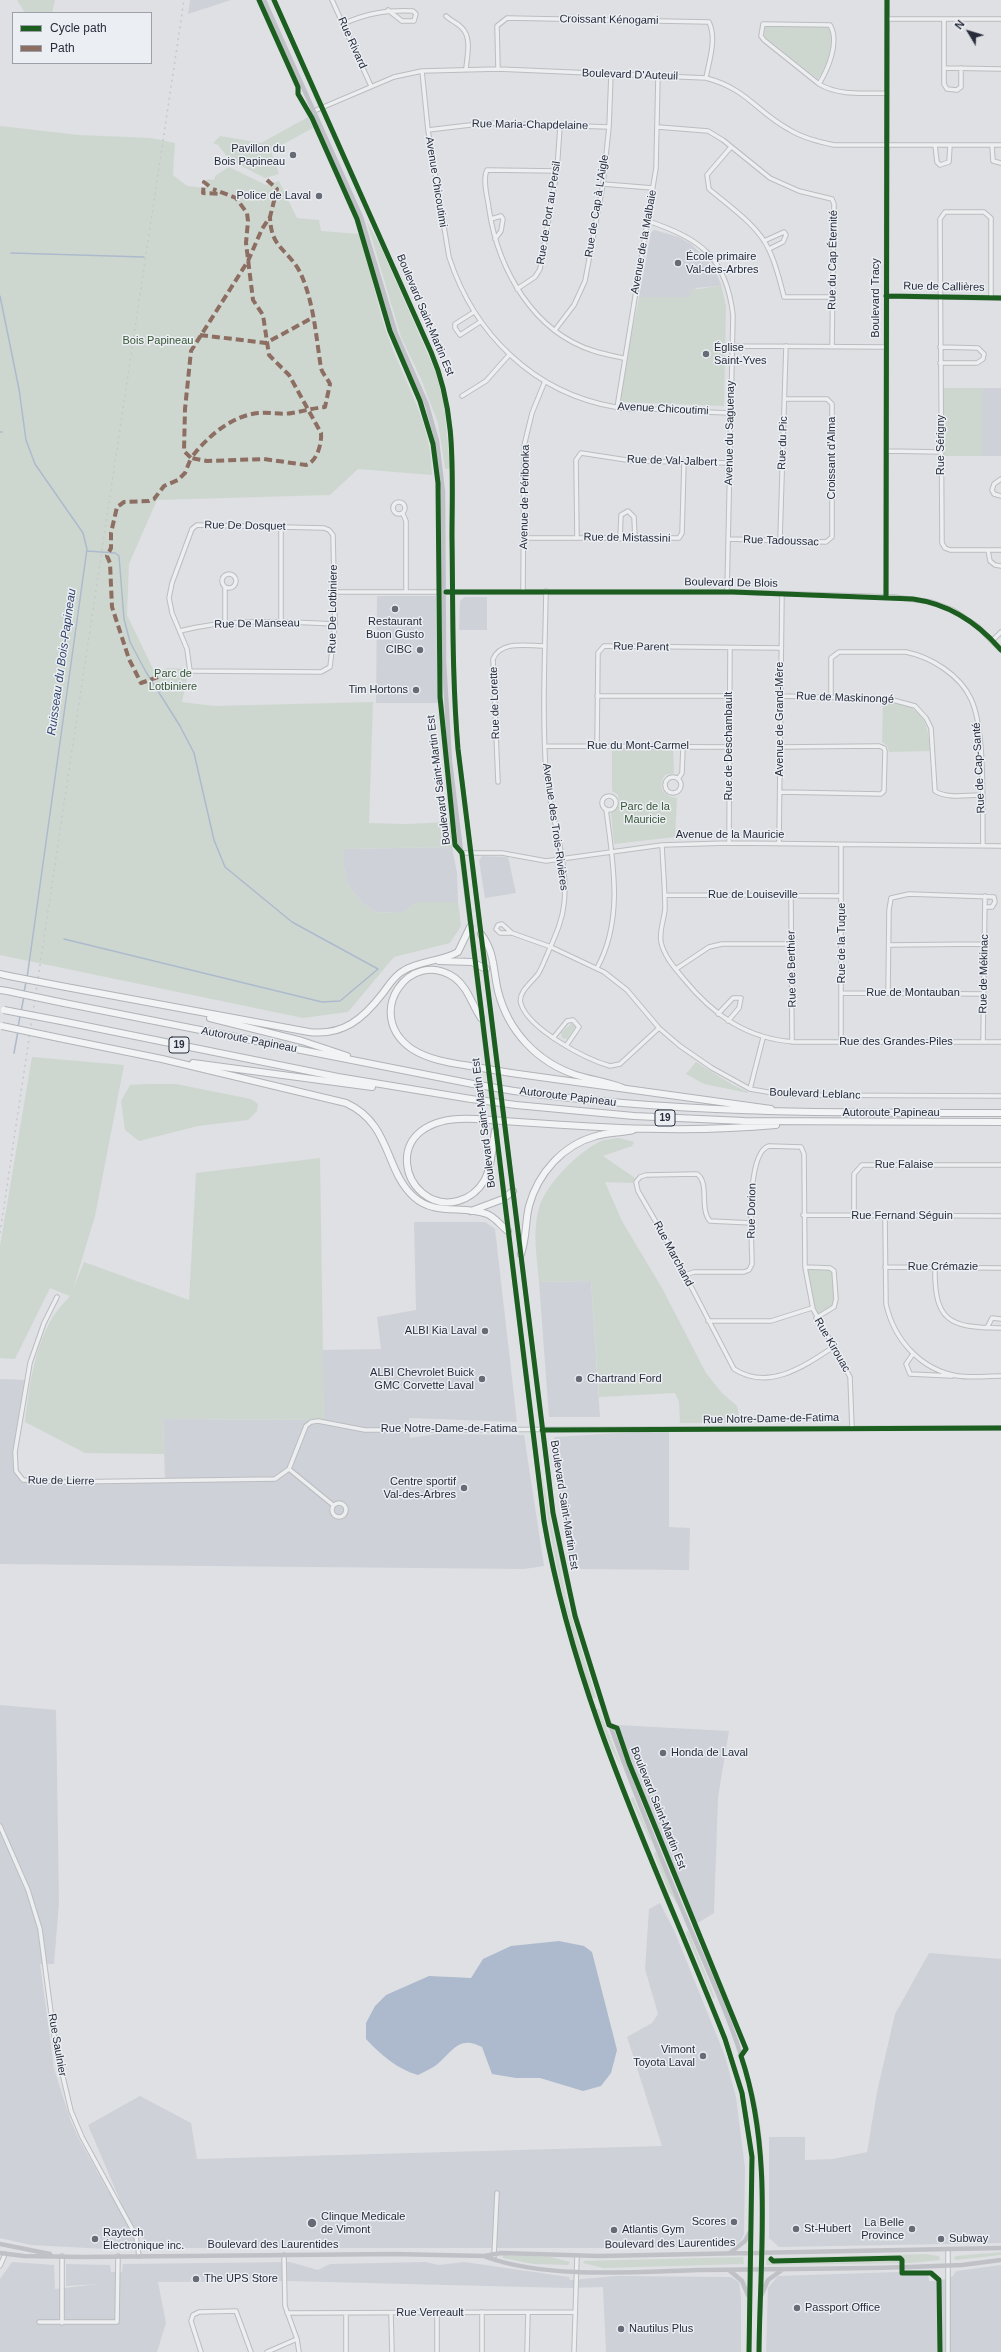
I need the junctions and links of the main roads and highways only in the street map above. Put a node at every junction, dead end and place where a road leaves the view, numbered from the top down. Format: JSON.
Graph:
{"nodes":[{"id":1,"x":264,"y":0,"type":"edge"},
{"id":2,"x":274,"y":0,"type":"edge"},
{"id":3,"x":339,"y":145,"type":"junction"},
{"id":4,"x":332,"y":152,"type":"junction"},
{"id":5,"x":355,"y":184,"type":"junction"},
{"id":6,"x":348,"y":187,"type":"junction"},
{"id":7,"x":470,"y":927,"type":"junction"},
{"id":8,"x":482,"y":934,"type":"junction"},
{"id":9,"x":430,"y":961,"type":"junction"},
{"id":10,"x":475,"y":963,"type":"junction"},
{"id":11,"x":486,"y":969,"type":"junction"},
{"id":12,"x":0,"y":974,"type":"edge"},
{"id":13,"x":0,"y":990,"type":"edge"},
{"id":14,"x":142,"y":1002,"type":"junction"},
{"id":15,"x":2,"y":1010,"type":"edge"},
{"id":16,"x":481,"y":1018,"type":"junction"},
{"id":17,"x":1,"y":1026,"type":"edge"},
{"id":18,"x":162,"y":1059,"type":"junction"},
{"id":19,"x":374,"y":1065,"type":"junction"},
{"id":20,"x":636,"y":1092,"type":"junction"},
{"id":21,"x":459,"y":1098,"type":"junction"},
{"id":22,"x":792,"y":1113,"type":"junction"},
{"id":23,"x":1001,"y":1113,"type":"edge"},
{"id":24,"x":814,"y":1122,"type":"junction"},
{"id":25,"x":1001,"y":1122,"type":"edge"},
{"id":26,"x":642,"y":1128,"type":"junction"},
{"id":27,"x":495,"y":1131,"type":"junction"},
{"id":28,"x":513,"y":1191,"type":"junction"},
{"id":29,"x":504,"y":1199,"type":"junction"},
{"id":30,"x":471,"y":1211,"type":"junction"},
{"id":31,"x":508,"y":1231,"type":"junction"},
{"id":32,"x":520,"y":1254,"type":"junction"},
{"id":33,"x":751,"y":2228,"type":"junction"},
{"id":34,"x":0,"y":2244,"type":"edge"},
{"id":35,"x":1001,"y":2248,"type":"edge"},
{"id":36,"x":751,"y":2252,"type":"junction"},
{"id":37,"x":760,"y":2252,"type":"junction"},
{"id":38,"x":2,"y":2253,"type":"edge"},
{"id":39,"x":731,"y":2253,"type":"junction"},
{"id":40,"x":62,"y":2256,"type":"junction"},
{"id":41,"x":494,"y":2257,"type":"junction"},
{"id":42,"x":1001,"y":2260,"type":"edge"},
{"id":43,"x":760,"y":2269,"type":"junction"},
{"id":44,"x":784,"y":2269,"type":"junction"},
{"id":45,"x":729,"y":2270,"type":"junction"},
{"id":46,"x":750,"y":2270,"type":"junction"},
{"id":47,"x":750,"y":2298,"type":"junction"},
{"id":48,"x":760,"y":2299,"type":"junction"},
{"id":49,"x":749,"y":2352,"type":"edge"},
{"id":50,"x":759,"y":2352,"type":"edge"}],
"edges":[{"from":1,"to":4,"type":"main road","name":"Boulevard Saint-Martin Est"},
{"from":2,"to":3,"type":"main road","name":"Boulevard Saint-Martin Est"},
{"from":3,"to":4,"type":"main road"},
{"from":3,"to":5,"type":"main road","name":"Boulevard Saint-Martin Est"},
{"from":4,"to":6,"type":"main road","name":"Boulevard Saint-Martin Est"},
{"from":5,"to":6,"type":"main road"},
{"from":5,"to":8,"type":"main road","name":"Boulevard Saint-Martin Est"},
{"from":6,"to":7,"type":"main road","name":"Boulevard Saint-Martin Est"},
{"from":7,"to":9,"type":"highway"},
{"from":7,"to":10,"type":"main road","name":"Boulevard Saint-Martin Est"},
{"from":8,"to":11,"type":"main road","name":"Boulevard Saint-Martin Est"},
{"from":8,"to":20,"type":"highway"},
{"from":9,"to":10,"type":"highway"},
{"from":9,"to":14,"type":"highway"},
{"from":10,"to":11,"type":"highway"},
{"from":10,"to":16,"type":"main road","name":"Boulevard Saint-Martin Est"},
{"from":11,"to":28,"type":"main road","name":"Boulevard Saint-Martin Est"},
{"from":12,"to":14,"type":"highway","bridge":true},
{"from":13,"to":19,"type":"highway","name":"Autoroute Papineau","number":"19","bridge":true},
{"from":14,"to":19,"type":"highway"},
{"from":15,"to":21,"type":"highway","name":"Autoroute Papineau","number":"19","bridge":true},
{"from":16,"to":20,"type":"highway","bridge":true},
{"from":16,"to":27,"type":"main road","name":"Boulevard Saint-Martin Est"},
{"from":17,"to":18,"type":"highway","bridge":true},
{"from":18,"to":21,"type":"highway"},
{"from":18,"to":30,"type":"highway"},
{"from":19,"to":22,"type":"highway","name":"Autoroute Papineau","number":"19","bridge":true},
{"from":20,"to":22,"type":"highway"},
{"from":21,"to":24,"type":"highway","name":"Autoroute Papineau","number":"19","bridge":true},
{"from":22,"to":23,"type":"highway","name":"Autoroute Papineau","number":"19"},
{"from":24,"to":25,"type":"highway","name":"Autoroute Papineau","number":"19"},
{"from":24,"to":26,"type":"highway"},
{"from":26,"to":27,"type":"highway","bridge":true},
{"from":26,"to":32,"type":"highway"},
{"from":27,"to":29,"type":"main road","name":"Boulevard Saint-Martin Est"},
{"from":28,"to":29,"type":"highway"},
{"from":28,"to":32,"type":"main road","name":"Boulevard Saint-Martin Est"},
{"from":29,"to":30,"type":"highway"},
{"from":29,"to":31,"type":"main road","name":"Boulevard Saint-Martin Est"},
{"from":30,"to":31,"type":"highway"},
{"from":31,"to":33,"type":"main road","name":"Boulevard Saint-Martin Est"},
{"from":32,"to":37,"type":"main road","name":"Boulevard Saint-Martin Est"},
{"from":33,"to":36,"type":"main road","name":"Boulevard Saint-Martin Est"},
{"from":33,"to":39,"type":"main road"},
{"from":34,"to":40,"type":"main road","name":"Boulevard des Laurentides"},
{"from":35,"to":37,"type":"main road","name":"Boulevard des Laurentides"},
{"from":36,"to":37,"type":"main road","name":"Boulevard des Laurentides"},
{"from":36,"to":39,"type":"main road","name":"Boulevard des Laurentides"},
{"from":36,"to":46,"type":"main road","name":"Boulevard Saint-Martin Est"},
{"from":37,"to":43,"type":"main road","name":"Boulevard Saint-Martin Est"},
{"from":38,"to":40,"type":"main road","name":"Boulevard des Laurentides"},
{"from":39,"to":41,"type":"main road","name":"Boulevard des Laurentides"},
{"from":40,"to":41,"type":"main road","name":"Boulevard des Laurentides"},
{"from":41,"to":45,"type":"main road","name":"Boulevard des Laurentides"},
{"from":42,"to":44,"type":"main road","name":"Boulevard des Laurentides"},
{"from":43,"to":44,"type":"main road","name":"Boulevard des Laurentides"},
{"from":43,"to":46,"type":"main road","name":"Boulevard des Laurentides"},
{"from":43,"to":48,"type":"main road","name":"Boulevard Saint-Martin Est"},
{"from":44,"to":48,"type":"main road"},
{"from":45,"to":46,"type":"main road","name":"Boulevard des Laurentides"},
{"from":45,"to":47,"type":"main road"},
{"from":46,"to":47,"type":"main road","name":"Boulevard Saint-Martin Est"},
{"from":47,"to":49,"type":"main road","name":"Boulevard Saint-Martin Est"},
{"from":48,"to":50,"type":"main road","name":"Boulevard Saint-Martin Est"}]}
